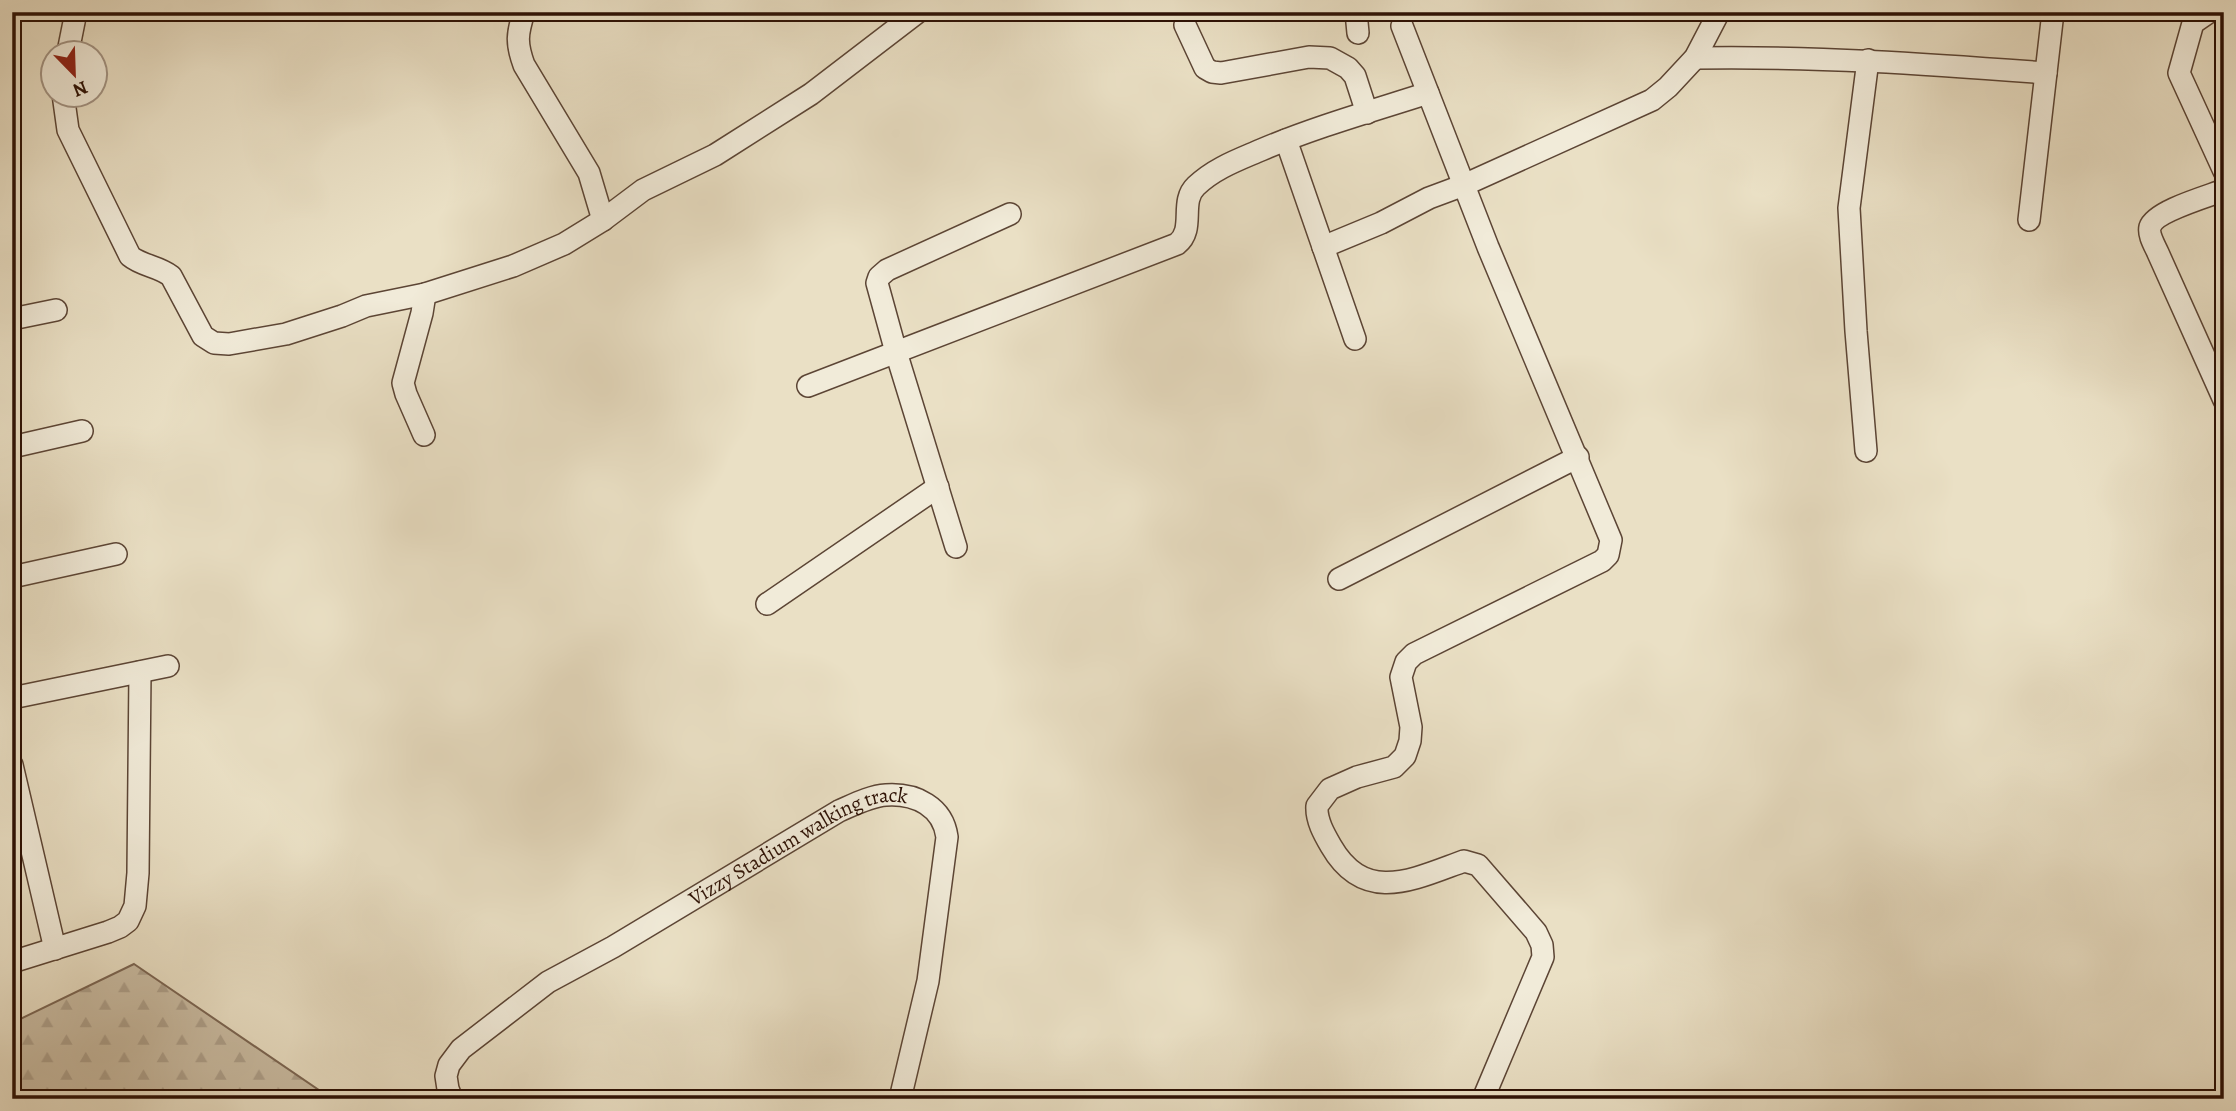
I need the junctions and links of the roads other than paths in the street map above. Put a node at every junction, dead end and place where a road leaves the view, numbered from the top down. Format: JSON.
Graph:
{"nodes":[{"id":1,"x":76,"y":12,"type":"edge"},
{"id":2,"x":524,"y":12,"type":"edge"},
{"id":3,"x":918,"y":12,"type":"edge"},
{"id":4,"x":1719,"y":12,"type":"edge"},
{"id":5,"x":2053,"y":12,"type":"edge"},
{"id":6,"x":2209,"y":12,"type":"edge"},
{"id":7,"x":1185,"y":25,"type":"dead end"},
{"id":8,"x":1402,"y":26,"type":"dead end"},
{"id":9,"x":71,"y":38,"type":"edge"},
{"id":10,"x":1695,"y":58,"type":"junction"},
{"id":11,"x":1868,"y":60,"type":"junction"},
{"id":12,"x":2046,"y":73,"type":"junction"},
{"id":13,"x":1428,"y":93,"type":"junction"},
{"id":14,"x":65,"y":108,"type":"edge"},
{"id":15,"x":1367,"y":113,"type":"junction"},
{"id":16,"x":1286,"y":140,"type":"junction"},
{"id":17,"x":2224,"y":171,"type":"edge"},
{"id":18,"x":1464,"y":185,"type":"junction"},
{"id":19,"x":2224,"y":190,"type":"edge"},
{"id":20,"x":1010,"y":214,"type":"dead end"},
{"id":21,"x":603,"y":220,"type":"junction"},
{"id":22,"x":2029,"y":220,"type":"dead end"},
{"id":23,"x":1323,"y":247,"type":"junction"},
{"id":24,"x":425,"y":294,"type":"junction"},
{"id":25,"x":55,"y":310,"type":"dead end"},
{"id":26,"x":12,"y":319,"type":"edge"},
{"id":27,"x":1355,"y":339,"type":"dead end"},
{"id":28,"x":896,"y":352,"type":"junction"},
{"id":29,"x":808,"y":386,"type":"dead end"},
{"id":30,"x":2224,"y":400,"type":"edge"},
{"id":31,"x":82,"y":431,"type":"dead end"},
{"id":32,"x":424,"y":435,"type":"dead end"},
{"id":33,"x":12,"y":447,"type":"edge"},
{"id":34,"x":1866,"y":451,"type":"dead end"},
{"id":35,"x":1577,"y":457,"type":"junction"},
{"id":36,"x":937,"y":487,"type":"junction"},
{"id":37,"x":956,"y":547,"type":"dead end"},
{"id":38,"x":116,"y":554,"type":"dead end"},
{"id":39,"x":12,"y":577,"type":"edge"},
{"id":40,"x":1339,"y":579,"type":"dead end"},
{"id":41,"x":767,"y":604,"type":"dead end"},
{"id":42,"x":169,"y":666,"type":"dead end"},
{"id":43,"x":140,"y":672,"type":"junction"},
{"id":44,"x":12,"y":698,"type":"edge"},
{"id":45,"x":12,"y":765,"type":"edge"},
{"id":46,"x":55,"y":949,"type":"junction"},
{"id":47,"x":12,"y":962,"type":"edge"},
{"id":48,"x":452,"y":1099,"type":"edge"},
{"id":49,"x":900,"y":1099,"type":"edge"},
{"id":50,"x":1483,"y":1099,"type":"edge"}],
"edges":[{"from":1,"to":9,"type":"street"},
{"from":2,"to":21,"type":"street"},
{"from":3,"to":21,"type":"street"},
{"from":4,"to":10,"type":"street"},
{"from":5,"to":12,"type":"street"},
{"from":6,"to":17,"type":"street"},
{"from":7,"to":15,"type":"street"},
{"from":8,"to":13,"type":"street"},
{"from":10,"to":11,"type":"street"},
{"from":10,"to":18,"type":"street"},
{"from":11,"to":12,"type":"street"},
{"from":11,"to":34,"type":"street"},
{"from":12,"to":22,"type":"street"},
{"from":13,"to":15,"type":"street"},
{"from":13,"to":18,"type":"street"},
{"from":14,"to":24,"type":"street"},
{"from":15,"to":16,"type":"street"},
{"from":16,"to":23,"type":"street"},
{"from":16,"to":28,"type":"street"},
{"from":18,"to":23,"type":"street"},
{"from":18,"to":35,"type":"street"},
{"from":19,"to":30,"type":"street"},
{"from":20,"to":28,"type":"street"},
{"from":21,"to":24,"type":"street"},
{"from":23,"to":27,"type":"street"},
{"from":24,"to":32,"type":"street"},
{"from":25,"to":26,"type":"street"},
{"from":28,"to":29,"type":"street"},
{"from":28,"to":36,"type":"street"},
{"from":31,"to":33,"type":"street"},
{"from":35,"to":40,"type":"street"},
{"from":35,"to":50,"type":"street"},
{"from":36,"to":37,"type":"street"},
{"from":36,"to":41,"type":"street"},
{"from":38,"to":39,"type":"street"},
{"from":42,"to":43,"type":"street"},
{"from":43,"to":44,"type":"street"},
{"from":43,"to":46,"type":"street"},
{"from":45,"to":46,"type":"street"},
{"from":46,"to":47,"type":"street"},
{"from":48,"to":49,"type":"street","name":"Vizzy Stadium walking track"}]}
